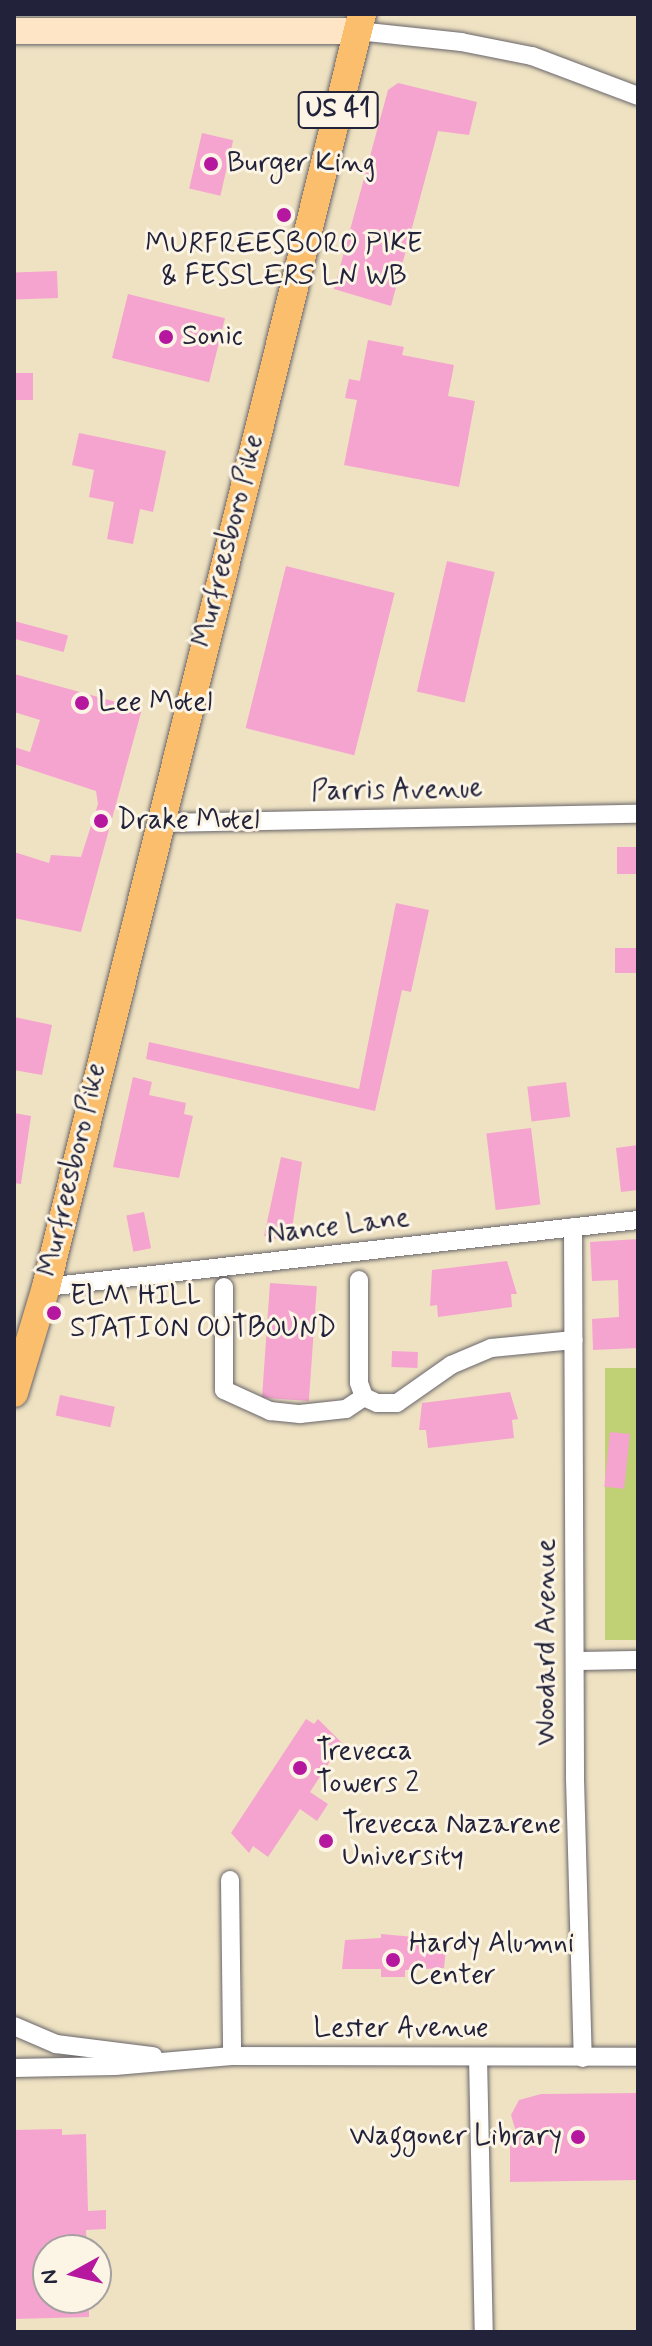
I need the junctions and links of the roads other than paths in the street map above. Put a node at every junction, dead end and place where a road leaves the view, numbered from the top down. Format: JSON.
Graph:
{"nodes":[{"id":1,"x":360,"y":22,"type":"edge"},
{"id":2,"x":14,"y":31,"type":"edge"},
{"id":3,"x":638,"y":96,"type":"edge"},
{"id":4,"x":638,"y":814,"type":"edge"},
{"id":5,"x":158,"y":823,"type":"junction"},
{"id":6,"x":638,"y":1220,"type":"edge"},
{"id":7,"x":573,"y":1227,"type":"junction"},
{"id":8,"x":359,"y":1280,"type":"dead end"},
{"id":9,"x":46,"y":1287,"type":"junction"},
{"id":10,"x":224,"y":1287,"type":"dead end"},
{"id":11,"x":574,"y":1340,"type":"junction"},
{"id":12,"x":14,"y":1393,"type":"edge"},
{"id":13,"x":364,"y":1397,"type":"junction"},
{"id":14,"x":638,"y":1660,"type":"edge"},
{"id":15,"x":575,"y":1661,"type":"junction"},
{"id":16,"x":230,"y":1880,"type":"dead end"},
{"id":17,"x":14,"y":2026,"type":"edge"},
{"id":18,"x":56,"y":2044,"type":"junction"},
{"id":19,"x":232,"y":2056,"type":"junction"},
{"id":20,"x":478,"y":2057,"type":"junction"},
{"id":21,"x":638,"y":2057,"type":"edge"},
{"id":22,"x":583,"y":2058,"type":"junction"},
{"id":23,"x":163,"y":2059,"type":"junction"},
{"id":24,"x":56,"y":2067,"type":"junction"},
{"id":25,"x":14,"y":2068,"type":"edge"},
{"id":26,"x":484,"y":2332,"type":"edge"}],
"edges":[{"from":1,"to":2,"type":"main road"},
{"from":1,"to":3,"type":"street"},
{"from":1,"to":5,"type":"main road","name":"Murfreesboro Pike","number":"US 41"},
{"from":4,"to":5,"type":"street","name":"Parris Avenue"},
{"from":5,"to":9,"type":"main road","name":"Murfreesboro Pike","number":"US 41"},
{"from":6,"to":7,"type":"street","name":"Nance Lane"},
{"from":7,"to":9,"type":"street","name":"Nance Lane"},
{"from":7,"to":11,"type":"street","name":"Woodard Avenue"},
{"from":8,"to":13,"type":"street"},
{"from":9,"to":12,"type":"main road","name":"Murfreesboro Pike","number":"US 41"},
{"from":10,"to":13,"type":"street"},
{"from":11,"to":13,"type":"street"},
{"from":11,"to":15,"type":"street","name":"Woodard Avenue"},
{"from":14,"to":15,"type":"street"},
{"from":15,"to":22,"type":"street","name":"Woodard Avenue"},
{"from":16,"to":19,"type":"street"},
{"from":17,"to":18,"type":"street","name":"Lester Avenue"},
{"from":18,"to":23,"type":"street","name":"Lester Avenue"},
{"from":18,"to":24,"type":"street"},
{"from":19,"to":20,"type":"street","name":"Lester Avenue"},
{"from":19,"to":23,"type":"street","name":"Lester Avenue"},
{"from":20,"to":22,"type":"street","name":"Lester Avenue"},
{"from":20,"to":26,"type":"street"},
{"from":21,"to":22,"type":"street","name":"Lester Avenue"},
{"from":23,"to":24,"type":"street","name":"Lester Avenue"},
{"from":24,"to":25,"type":"street","name":"Lester Avenue"}]}
